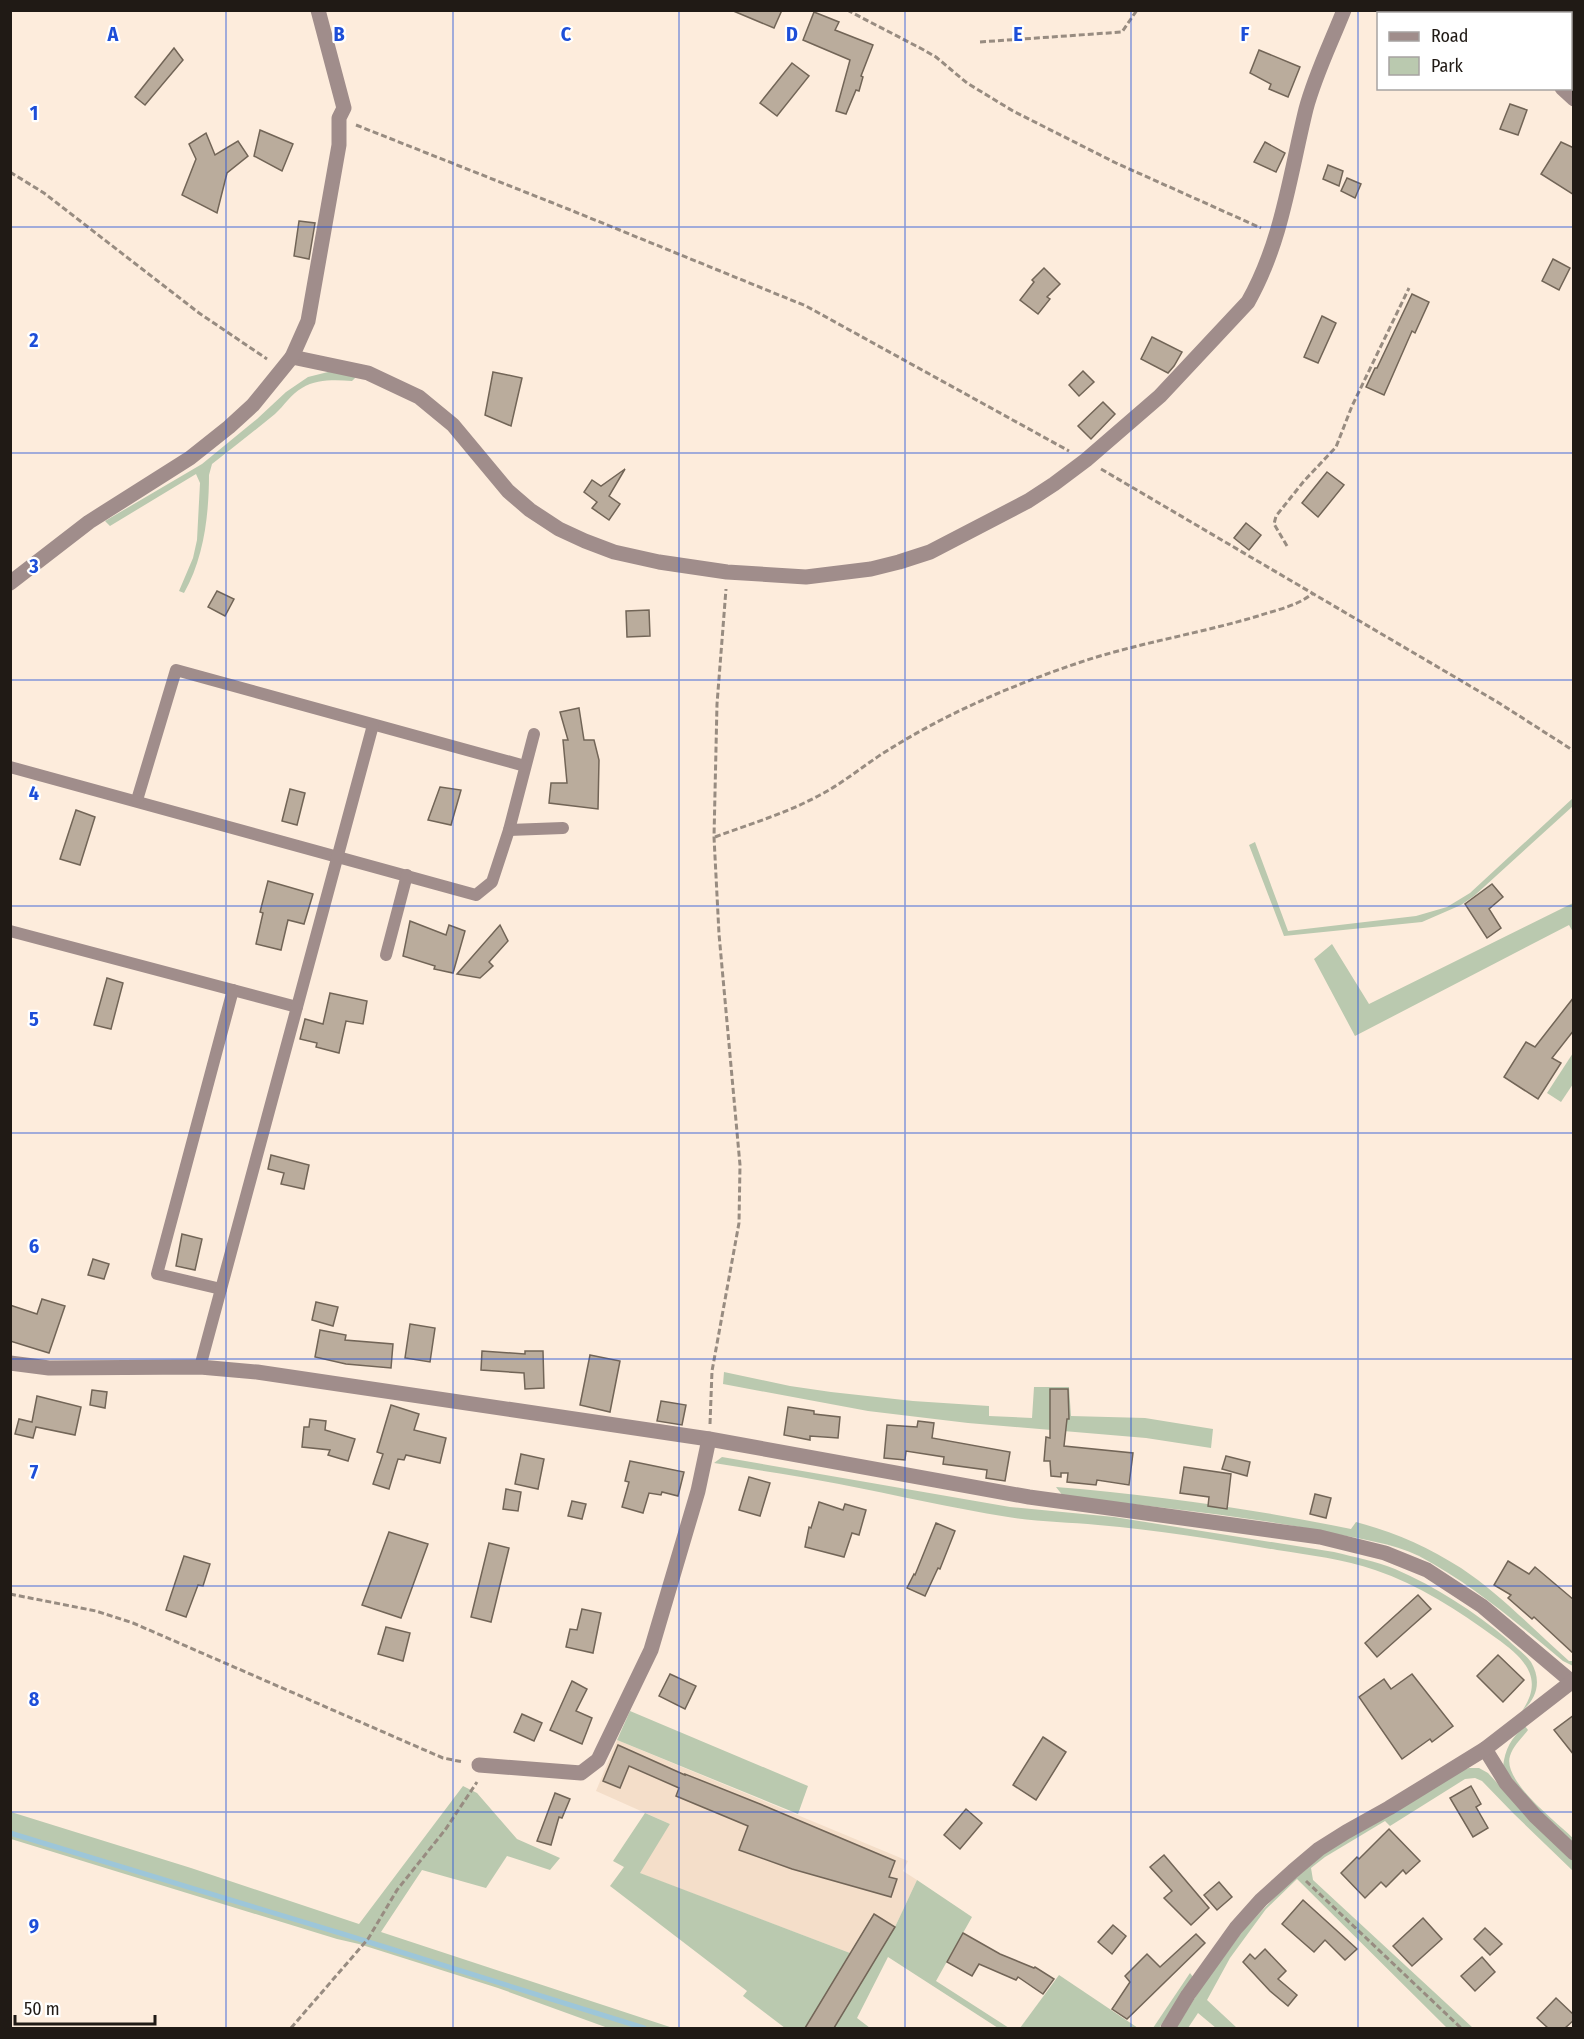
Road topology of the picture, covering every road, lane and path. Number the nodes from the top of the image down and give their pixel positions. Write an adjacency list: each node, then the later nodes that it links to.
1 (318, 10): 6 (street)
2 (847, 10): 8 (path)
3 (1137, 10): 5 (path)
4 (1344, 10): 8 (street)
5 (980, 42)
6 (339, 118): 10 (street); 12 (path)
7 (10, 172): 11 (path)
8 (1277, 232): 12 (street)
9 (1409, 288): 13 (path)
10 (292, 357): 14 (street); 15 (street)
11 (267, 359)
12 (1086, 460): 14 (street); 16 (path)
13 (1287, 546)
14 (727, 572): 25 (path)
15 (10, 582)
16 (1312, 594): 19 (path); 25 (path)
17 (373, 725): 20 (lane); 22 (lane); 26 (lane)
18 (534, 734): 20 (lane)
19 (1574, 751)
20 (525, 766): 24 (lane)
21 (10, 767): 22 (lane)
22 (137, 800): 26 (lane)
23 (563, 828): 24 (lane)
24 (509, 830): 27 (lane)
25 (714, 837): 35 (path)
26 (337, 857): 27 (lane); 31 (lane)
27 (407, 875): 29 (lane)
28 (10, 931): 30 (lane)
29 (386, 955)
30 (233, 990): 31 (lane); 32 (lane)
31 (297, 1007): 32 (lane)
32 (220, 1289): 34 (lane)
33 (10, 1363): 34 (street)
34 (200, 1367): 35 (street)
35 (709, 1439): 37 (street); 39 (street)
36 (10, 1594): 39 (path)
37 (1573, 1681): 38 (street)
38 (1485, 1749): 40 (street); 41 (street)
39 (484, 1765): 42 (path)
40 (1574, 1853)
41 (1300, 1865): 43 (street); 44 (path)
42 (291, 2028)
43 (1168, 2028)
44 (1461, 2028)

